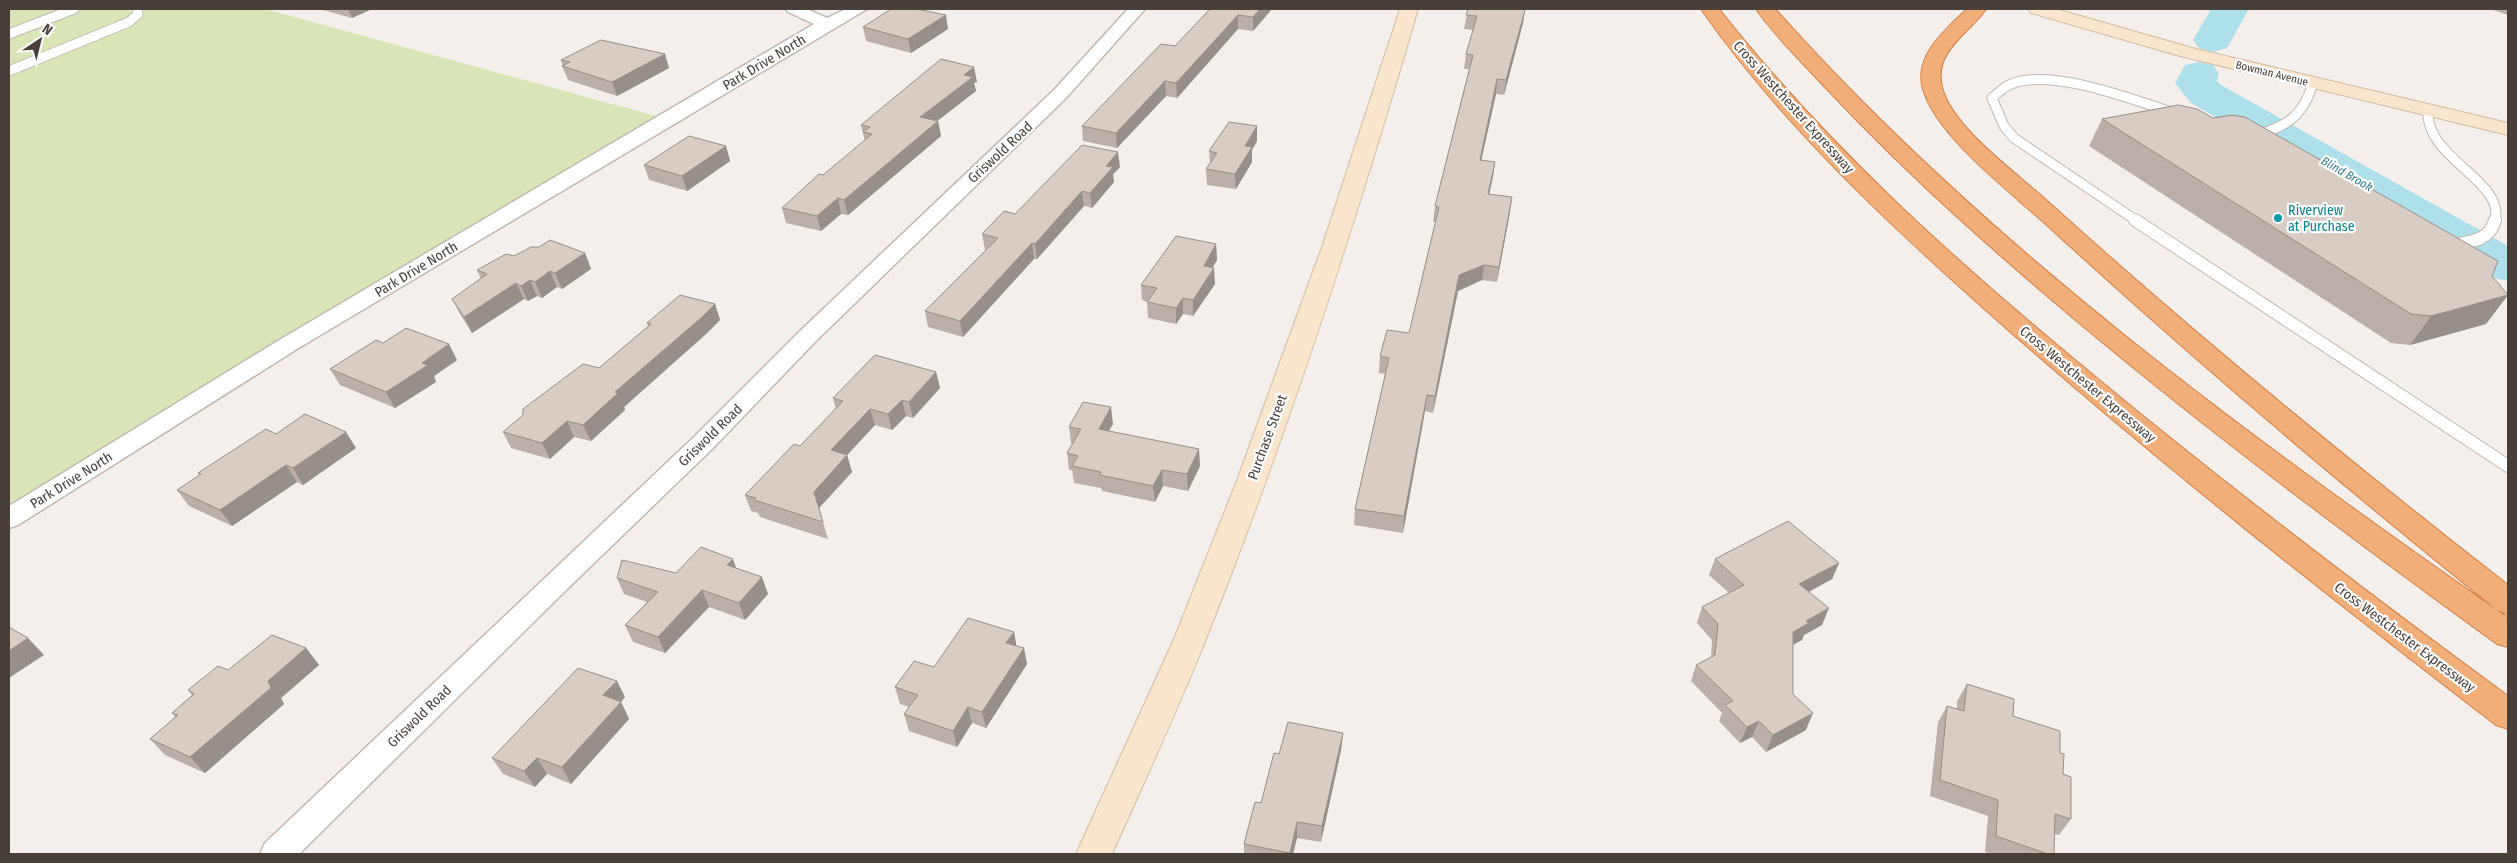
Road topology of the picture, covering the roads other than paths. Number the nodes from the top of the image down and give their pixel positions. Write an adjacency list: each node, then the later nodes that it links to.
1 (74, 9): 13 (lane)
2 (137, 9): 15 (lane)
3 (794, 9): 12 (street)
4 (859, 9): 12 (street, Park Drive North)
5 (1136, 9): 29 (street, Griswold Road)
6 (1409, 9): 30 (main road, Purchase Street)
7 (1710, 9): 28 (highway, Cross Westchester Expressway)
8 (1765, 9): 27 (highway)
9 (1977, 9): 26 (highway)
10 (2037, 9): 14 (main road, Bowman Avenue)
11 (2078, 9): 14 (main road)
12 (827, 24): 25 (street, Park Drive North)
13 (9, 34)
14 (2134, 37): 16 (main road, Bowman Avenue)
15 (9, 71)
16 (2313, 83): 17 (main road, Bowman Avenue); 22 (lane)
17 (2428, 110): 19 (main road, Bowman Avenue); 23 (lane)
18 (2181, 116): 24 (lane)
19 (2481, 122): 20 (main road); 21 (main road, Bowman Avenue)
20 (2508, 124)
21 (2508, 129)
22 (2251, 141)
23 (2435, 249)
24 (2508, 466)
25 (9, 518)
26 (2508, 602)
27 (2508, 635)
28 (2508, 714)
29 (277, 854)
30 (1094, 854)

